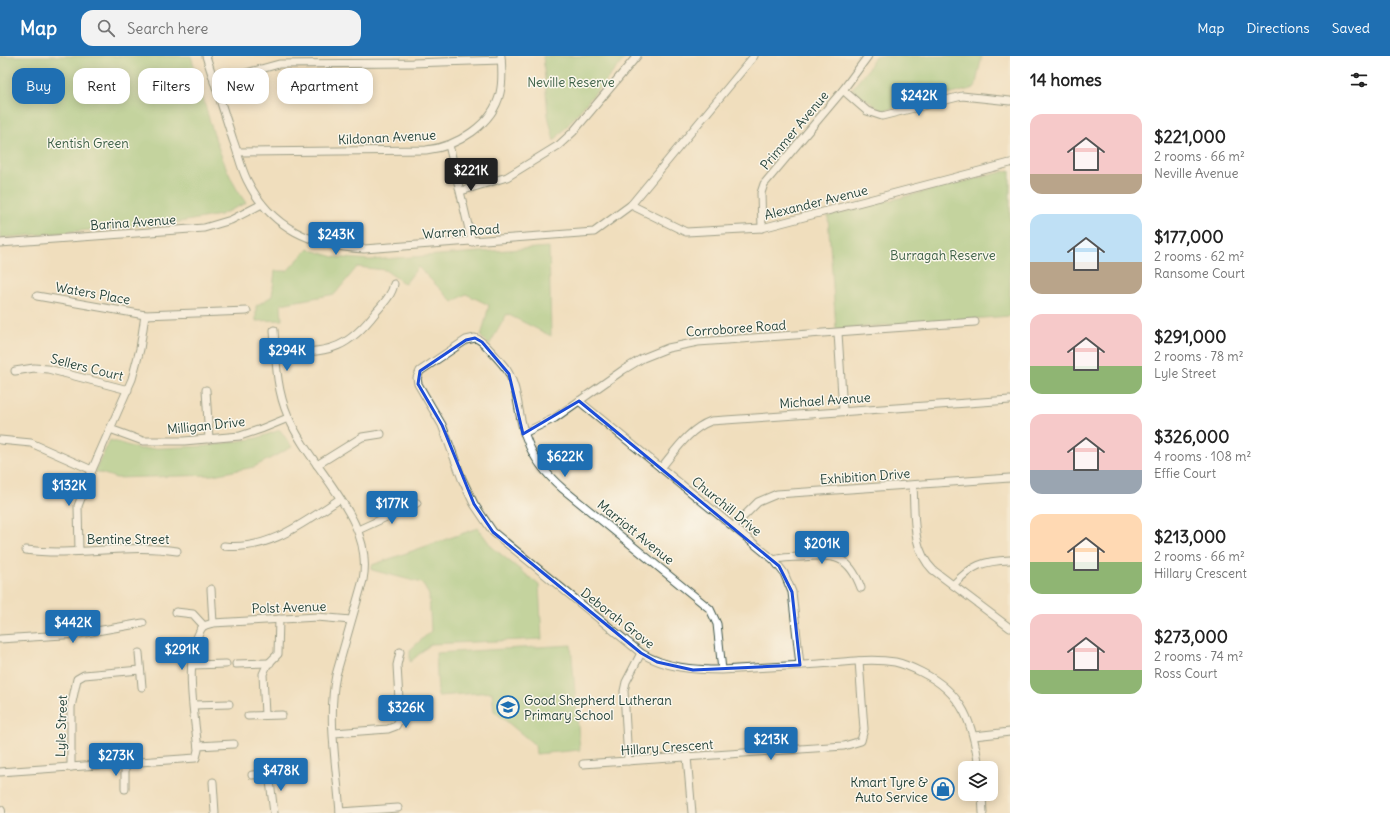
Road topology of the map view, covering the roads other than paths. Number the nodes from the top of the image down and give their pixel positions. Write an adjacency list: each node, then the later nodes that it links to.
1 (206, 56): 10 (street, Warren Road)
2 (318, 56): 8 (street)
3 (637, 56): 17 (street)
4 (754, 56): 19 (street, Warren Road)
5 (868, 56): 11 (street, Primmer Avenue)
6 (501, 58): 7 (street); 14 (street, Kildonan Avenue)
7 (412, 60): 8 (street)
8 (319, 64): 9 (street)
9 (263, 68)
10 (212, 76)
11 (843, 90): 12 (street); 20 (street, Primmer Avenue)
12 (1010, 101)
13 (222, 104): 15 (street, Warren Road)
14 (449, 145): 15 (street, Kildonan Avenue); 17 (street)
15 (238, 152): 18 (street, Warren Road)
16 (1010, 163): 20 (street, Alexander Avenue)
17 (461, 191): 21 (street)
18 (262, 204): 21 (street, Warren Road); 22 (street, Barina Avenue)
19 (631, 204): 20 (street, Alexander Avenue); 21 (street, Warren Road)
20 (762, 228)
21 (472, 242)
22 (0, 243)
23 (394, 284): 30 (street)
24 (37, 296): 26 (street, Waters Place)
25 (247, 311): 26 (street, Waters Place)
26 (145, 315): 33 (street, Waters Place)
27 (975, 322): 29 (street, Corroboree Road)
28 (274, 330): 30 (street)
29 (838, 333): 36 (street, Corroboree Road); 37 (street)
30 (276, 354): 38 (street)
31 (15, 371): 33 (street, Sellers Court)
32 (417, 378): 40 (street, Marriott Avenue); 72 (street, Deborah Grove)
33 (128, 390): 39 (street, Waters Place)
34 (206, 390): 42 (street)
35 (1010, 400): 37 (street, Michael Avenue)
36 (579, 401): 40 (street, Corroboree Road); 45 (street, Churchill Drive)
37 (843, 411): 45 (street, Michael Avenue)
38 (288, 418): 42 (street, Milligan Drive); 44 (street)
39 (110, 429): 42 (street, Milligan Drive); 46 (street)
40 (524, 433): 80 (street, Marriott Avenue)
41 (381, 434): 44 (street)
42 (209, 439)
43 (0, 440): 46 (street)
44 (317, 465): 49 (street)
45 (661, 468): 51 (street, Churchill Drive)
46 (92, 470): 55 (street, Bentine Street)
47 (1010, 478): 48 (street, Exhibition Drive)
48 (913, 485): 51 (street, Exhibition Drive); 59 (street)
49 (340, 499): 52 (street); 53 (street)
50 (417, 503): 52 (street)
51 (734, 526): 57 (street, Churchill Drive)
52 (358, 530): 64 (street)
53 (224, 546)
54 (26, 550): 55 (street, Bentine Street)
55 (79, 551): 56 (street, Bentine Street)
56 (177, 551)
57 (774, 560): 60 (street); 78 (street, Churchill Drive)
58 (1010, 560): 59 (street)
59 (953, 585): 68 (street)
60 (861, 588)
61 (211, 589): 65 (street)
62 (176, 612): 67 (street)
63 (279, 619): 64 (street, Polst Avenue); 65 (street, Polst Avenue); 74 (street)
64 (351, 620): 88 (street)
65 (213, 622): 67 (street)
66 (143, 623): 69 (street)
67 (204, 626): 77 (street)
68 (1010, 628)
69 (0, 639)
70 (400, 652): 88 (street)
71 (139, 653): 79 (street)
72 (641, 653): 80 (street, Deborah Grove); 94 (street)
73 (859, 661): 78 (street, Deborah Grove); 89 (street, Deborah Grove); 92 (street, Hillary Crescent)
74 (270, 663): 76 (street); 84 (street)
75 (226, 664): 77 (street)
76 (236, 664)
77 (192, 665): 83 (street)
78 (800, 665): 80 (street, Deborah Grove)
79 (140, 670): 81 (street); 97 (street, Lyle Street)
80 (722, 670)
81 (142, 687)
82 (229, 704): 83 (street)
83 (194, 705): 91 (street)
84 (265, 715): 85 (street); 86 (street)
85 (282, 715)
86 (248, 716)
87 (1010, 732): 89 (street)
88 (334, 733): 108 (street)
89 (974, 736): 93 (street, Deborah Grove)
90 (234, 744): 91 (street)
91 (198, 746): 95 (street)
92 (687, 757): 94 (street, Hillary Crescent); 109 (street)
93 (978, 761)
94 (628, 762): 96 (street, Hillary Crescent)
95 (125, 764): 97 (street); 103 (street)
96 (583, 764)
97 (71, 767): 98 (street)
98 (0, 772)
99 (285, 772): 100 (street)
100 (269, 773): 101 (street); 107 (street)
101 (252, 775)
102 (213, 782): 106 (street)
103 (126, 789)
104 (982, 801): 110 (street)
105 (398, 808): 108 (street)
106 (215, 813)
107 (274, 813)
108 (340, 813)
109 (692, 813)
110 (983, 813)

